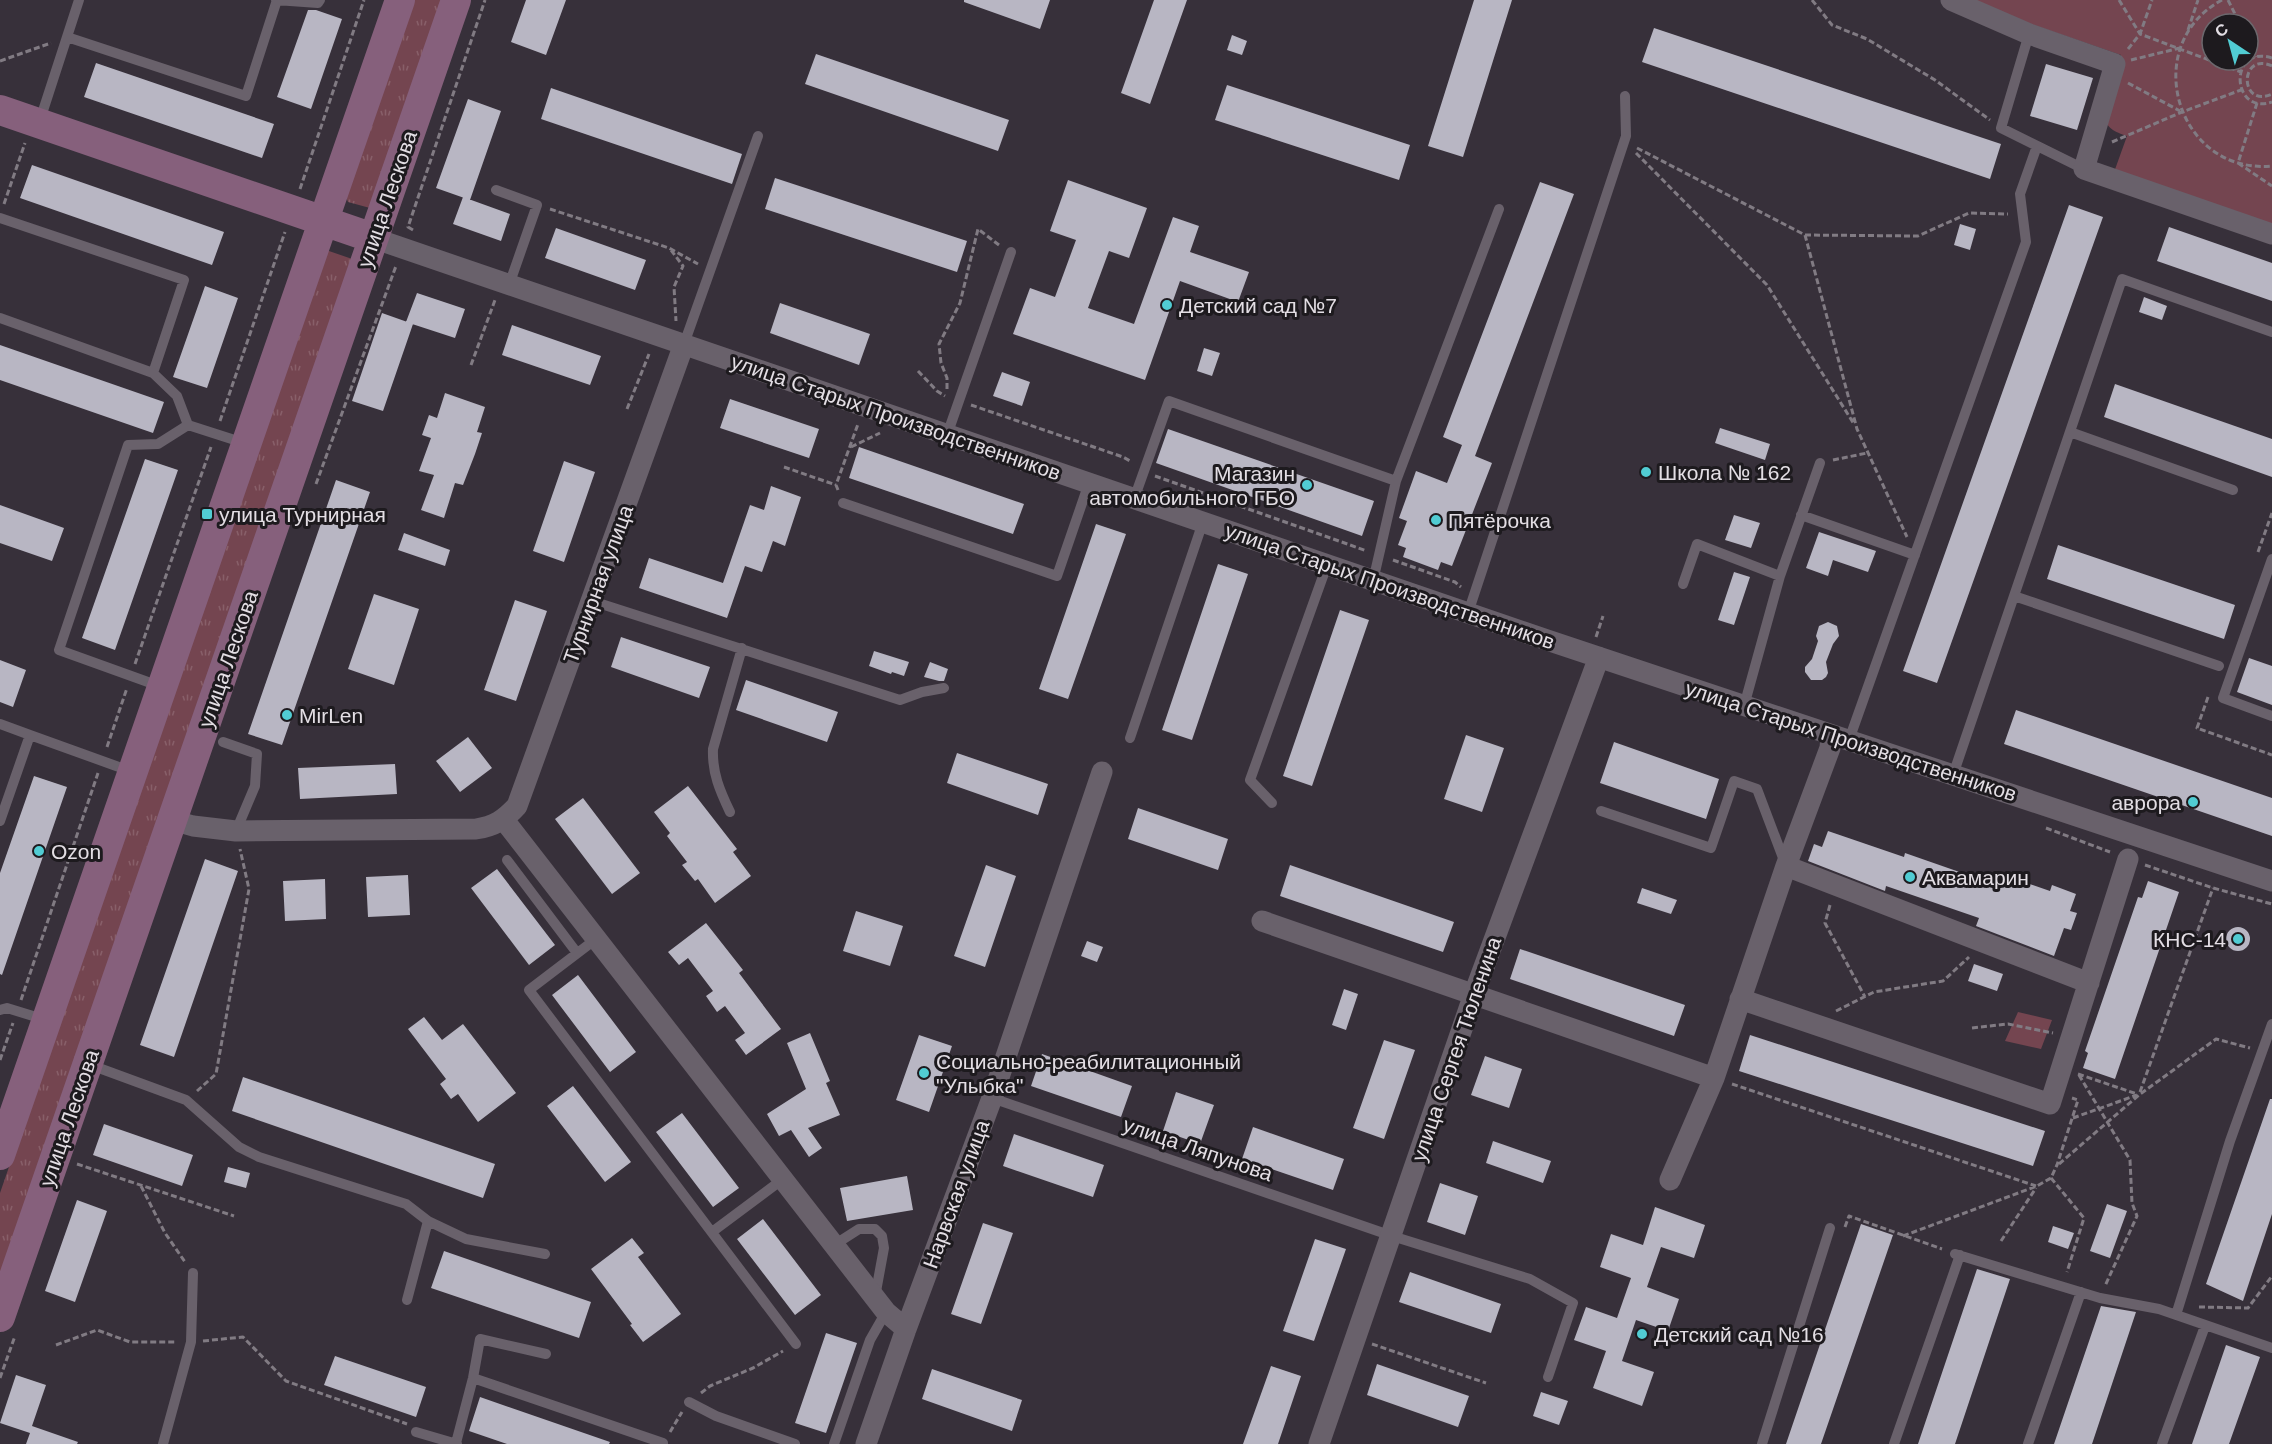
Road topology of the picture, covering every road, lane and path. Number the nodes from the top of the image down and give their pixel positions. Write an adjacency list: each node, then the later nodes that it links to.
1 (80, 0): 16 (lane)
2 (277, 0): 3 (lane); 16 (lane)
3 (320, 0)
4 (364, 0): 40 (path)
5 (400, 0): 47 (main road)
6 (456, 0): 52 (main road, улица Лескова)
7 (485, 0): 48 (path)
8 (1812, 0): 31 (path)
9 (1951, 0): 14 (street)
10 (2120, 0): 15 (path)
11 (2152, 0): 15 (path)
12 (2198, 0): 17 (path)
13 (2222, 0): 17 (path)
14 (2029, 34): 22 (street); 31 (lane)
15 (2140, 34): 18 (path); 22 (path)
16 (67, 37): 20 (path); 32 (lane)
17 (2185, 37): 18 (path)
18 (2180, 48): 19 (path); 22 (path); 30 (path)
19 (2200, 56)
20 (0, 62)
21 (2272, 66): 25 (path)
22 (2114, 69): 30 (path); 36 (street)
23 (2241, 72): 24 (path)
24 (2241, 90): 28 (path); 30 (path)
25 (2272, 94)
26 (1625, 96): 34 (lane)
27 (2272, 102): 28 (path)
28 (2257, 103): 37 (path)
29 (0, 110): 32 (main road, улица Старых Производственников)
30 (2182, 112): 36 (path); 37 (path)
31 (2001, 128): 35 (lane)
32 (33, 129): 42 (path); 47 (main road, улица Старых Производственников)
33 (758, 136): 55 (lane)
34 (1624, 141): 51 (path); 69 (path); 97 (lane)
35 (2037, 146): 36 (lane); 45 (lane)
36 (2086, 160): 50 (street)
37 (2238, 162): 38 (path); 39 (path)
38 (2272, 166)
39 (2272, 186)
40 (300, 189)
41 (496, 190): 43 (lane)
42 (3, 205)
43 (537, 205): 53 (path); 56 (lane)
44 (1499, 208): 80 (lane)
45 (2023, 214): 51 (path); 89 (lane)
46 (0, 218): 63 (lane)
47 (324, 221): 52 (main road, улица Старых Производственников); 74 (main road)
48 (408, 227)
49 (287, 228): 72 (path)
50 (2272, 234)
51 (1805, 235): 69 (path)
52 (373, 238): 56 (street, улица Старых Производственников); 119 (main road, улица Лескова)
53 (669, 248): 55 (path); 59 (path)
54 (1011, 252): 64 (path); 65 (lane)
55 (710, 271): 59 (lane)
56 (502, 292): 59 (street, улица Старых Производственников); 61 (path)
57 (0, 318): 63 (lane)
58 (2272, 332): 71 (lane)
59 (679, 343): 73 (street, улица Старых Производственников); 96 (street, Турнирная улица)
60 (650, 352): 66 (path)
61 (471, 365)
62 (918, 371): 64 (path)
63 (153, 373): 68 (lane)
64 (947, 397): 65 (path)
65 (959, 401): 73 (lane); 79 (path)
66 (627, 409)
67 (858, 424): 75 (path)
68 (188, 425): 72 (lane); 102 (lane)
69 (1857, 429): 76 (path)
70 (882, 432): 75 (path)
71 (2070, 432): 83 (lane); 95 (lane)
72 (216, 434): 74 (lane); 102 (path)
73 (947, 435): 81 (street, улица Старых Производственников)
74 (246, 444): 103 (main road)
75 (849, 448): 82 (path)
76 (1868, 453): 77 (path); 89 (path)
77 (1820, 463): 86 (lane)
78 (784, 467): 82 (path)
79 (1145, 470): 80 (lane); 84 (lane); 88 (path)
80 (1396, 481): 88 (lane)
81 (1089, 483): 84 (street, улица Старых Производственников); 85 (lane)
82 (836, 485): 85 (path)
83 (2233, 490)
84 (1134, 499): 87 (street, улица Старых Производственников)
85 (843, 503)
86 (1801, 515): 89 (lane); 92 (lane)
87 (1203, 522): 91 (street, улица Старых Производственников); 109 (lane)
88 (1379, 555): 93 (lane); 97 (path)
89 (1915, 555): 110 (lane)
90 (2272, 560): 106 (lane)
91 (1327, 565): 93 (street, улица Старых Производственников); 116 (lane)
92 (1779, 576): 94 (lane); 105 (lane)
93 (1373, 581): 97 (street, улица Старых Производственников)
94 (1683, 584)
95 (2014, 596): 101 (lane); 115 (lane)
96 (592, 601): 99 (lane); 120 (street, Турнирная улица)
97 (1470, 605): 100 (street, улица Старых Производственников)
98 (1585, 635): 100 (path)
99 (742, 648): 104 (lane); 118 (lane)
100 (1597, 648): 105 (street, улица Старых Производственников); 134 (street, улица Сергея Тюленина)
101 (2219, 666)
102 (131, 676): 103 (lane); 112 (path)
103 (162, 687): 113 (main road)
104 (944, 688)
105 (1744, 706): 110 (street, улица Старых Производственников)
106 (2272, 716)
107 (0, 724): 108 (lane)
108 (30, 735): 112 (lane); 121 (lane)
109 (1130, 738)
110 (1840, 738): 115 (street, улица Старых Производственников); 125 (street)
111 (223, 742): 122 (lane)
112 (102, 761): 113 (lane); 137 (path)
113 (133, 772): 138 (main road)
114 (1102, 772): 148 (street, Нарвская улица)
115 (1953, 775): 126 (street, улица Старых Производственников)
116 (1272, 803)
117 (1601, 811): 125 (lane)
118 (730, 812)
119 (172, 820): 122 (street); 145 (main road, улица Лескова)
120 (504, 820): 122 (street); 130 (street)
121 (0, 821)
122 (236, 831): 149 (path)
123 (2128, 859): 133 (street)
124 (507, 860): 132 (lane)
125 (1786, 866): 127 (street); 136 (street)
126 (2272, 881)
127 (1836, 885): 131 (street); 135 (path)
128 (2213, 888): 147 (path)
129 (1262, 921): 134 (street)
130 (596, 939): 132 (lane); 158 (street)
131 (1985, 943): 133 (street); 135 (path)
132 (577, 953): 166 (lane)
133 (2089, 983): 142 (street)
134 (1474, 994): 146 (street); 167 (street, улица Сергея Тюленина)
135 (1865, 997): 139 (path)
136 (1740, 999): 139 (street); 146 (street)
137 (6, 1007): 138 (lane); 144 (path)
138 (46, 1021): 154 (main road)
139 (1810, 1023): 142 (street)
140 (2272, 1024): 143 (lane)
141 (1972, 1028): 142 (path)
142 (2072, 1036)
143 (2263, 1051): 147 (path); 181 (lane)
144 (0, 1060)
145 (88, 1064): 149 (lane); 182 (main road, улица Лескова)
146 (1714, 1078): 159 (street); 161 (path)
147 (2139, 1095): 151 (path); 151 (path); 153 (path)
148 (992, 1098): 167 (lane, улица Ляпунова); 184 (street, Нарвская улица)
149 (186, 1100): 164 (lane)
150 (2078, 1100): 152 (path)
151 (2098, 1109): 152 (path); 153 (path)
152 (2072, 1118): 156 (path)
153 (2106, 1123): 156 (path); 177 (path)
154 (0, 1155)
155 (75, 1164): 160 (path)
156 (2057, 1165): 157 (path)
157 (2051, 1178): 161 (path); 175 (path)
158 (783, 1179): 166 (lane); 170 (street)
159 (1670, 1180)
160 (141, 1186): 162 (path); 173 (path)
161 (2037, 1186): 168 (path); 169 (path)
162 (234, 1216)
163 (1849, 1216): 168 (path)
164 (428, 1221): 171 (lane); 178 (lane)
165 (1830, 1228): 203 (lane)
166 (712, 1232): 187 (lane)
167 (1392, 1236): 185 (street, улица Сергея Тюленина); 191 (lane, улица Ляпунова)
168 (1903, 1236): 172 (path)
169 (2001, 1241)
170 (834, 1245): 179 (street); 179 (lane)
171 (545, 1254)
172 (1958, 1255): 175 (lane); 204 (lane)
173 (193, 1273): 186 (lane)
174 (2272, 1276): 180 (path)
175 (2063, 1286): 176 (lane)
176 (2081, 1292): 177 (lane); 205 (lane)
177 (2100, 1298): 181 (lane)
178 (406, 1300)
179 (881, 1305): 184 (street); 200 (lane)
180 (2210, 1314)
181 (2176, 1315): 183 (lane)
182 (0, 1317)
183 (2205, 1326): 189 (lane); 206 (lane)
184 (906, 1329): 201 (street, Нарвская улица)
185 (1356, 1339): 193 (path); 202 (street, улица Сергея Тюленина)
186 (191, 1342): 188 (path); 195 (path); 197 (lane)
187 (796, 1344): 194 (path)
188 (56, 1345)
189 (2272, 1348)
190 (546, 1354): 192 (lane)
191 (1548, 1377)
192 (473, 1378): 196 (lane); 198 (lane)
193 (1486, 1383)
194 (688, 1402): 196 (path); 199 (lane)
195 (416, 1432): 198 (lane)
196 (663, 1443)
197 (163, 1444)
198 (457, 1444)
199 (795, 1444)
200 (834, 1444)
201 (866, 1444)
202 (1319, 1444)
203 (1762, 1444)
204 (1894, 1444)
205 (2028, 1444)
206 (2162, 1444)

